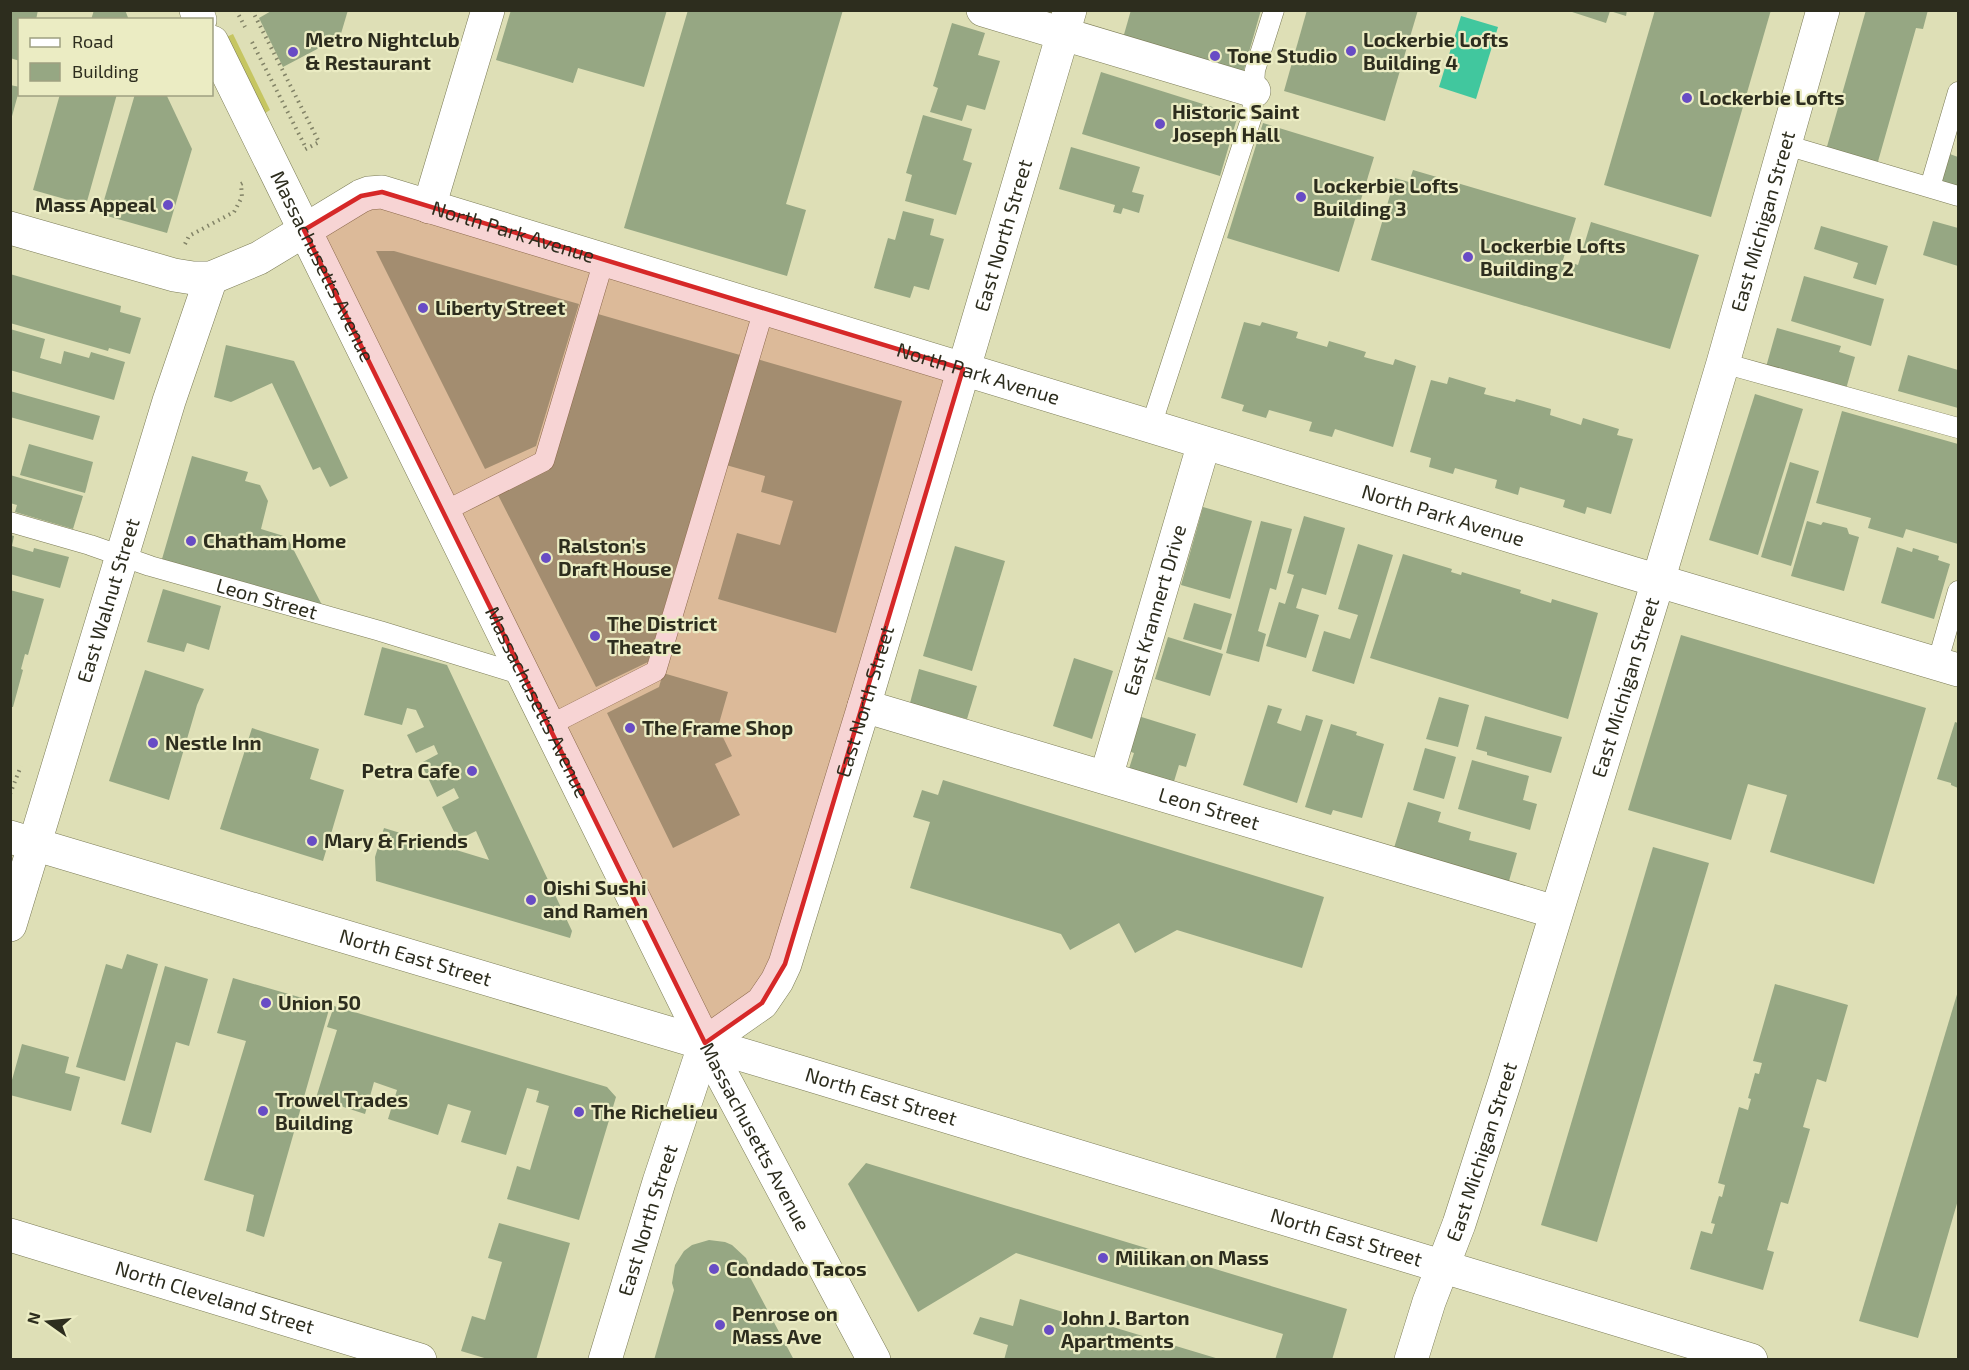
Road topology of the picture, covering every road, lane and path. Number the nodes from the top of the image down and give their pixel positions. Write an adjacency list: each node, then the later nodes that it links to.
1 (236, 10): 8 (path)
2 (252, 10): 9 (path)
3 (488, 10): 16 (main road)
4 (983, 10): 7 (main road)
5 (1274, 10): 11 (lane)
6 (1823, 10): 13 (main road, East Michigan Street)
7 (1066, 23): 11 (main road); 23 (main road, East North Street)
8 (247, 31)
9 (252, 41)
10 (213, 44): 18 (main road, Massachusetts Avenue)
11 (1254, 91): 24 (lane)
12 (1959, 92): 14 (lane)
13 (1786, 145): 14 (lane); 22 (main road, East Michigan Street)
14 (1930, 187): 15 (lane)
15 (1959, 196)
16 (429, 207): 18 (main road, North Park Avenue); 19 (main road, North Park Avenue)
17 (10, 228): 20 (main road, North Park Avenue)
18 (304, 230): 20 (main road, North Park Avenue); 27 (main road, Massachusetts Avenue)
19 (604, 260): 21 (main road, North Park Avenue); 27 (lane)
20 (211, 278): 29 (main road, East Walnut Street)
21 (764, 309): 23 (main road, North Park Avenue); 35 (lane)
22 (1723, 363): 25 (lane); 30 (main road, East Michigan Street)
23 (963, 369): 24 (main road, North Park Avenue); 34 (main road, East North Street)
24 (1151, 426): 26 (main road, North Park Avenue)
25 (1959, 428)
26 (1204, 443): 30 (main road, North Park Avenue); 36 (main road, East Krannert Drive)
27 (443, 512): 33 (main road, Massachusetts Avenue)
28 (10, 522): 29 (lane, Leon Street)
29 (121, 556): 33 (lane, Leon Street); 37 (main road, East Walnut Street)
30 (1658, 581): 32 (main road, North Park Avenue); 38 (main road, East Michigan Street)
31 (1959, 591): 32 (lane)
32 (1948, 667)
33 (523, 675): 35 (main road, Massachusetts Avenue)
34 (864, 706): 36 (main road, Leon Street); 40 (main road, East North Street)
35 (548, 726): 40 (main road, Massachusetts Avenue)
36 (1106, 777): 38 (main road, Leon Street)
37 (23, 841): 39 (main road, East Walnut Street); 40 (main road, North East Street)
38 (1555, 912): 42 (main road, East Michigan Street)
39 (10, 925)
40 (705, 1043): 42 (main road, North East Street); 44 (main road, East North Street); 45 (main road, Massachusetts Avenue)
41 (10, 1235): 43 (main road, North Cleveland Street)
42 (1442, 1266): 46 (main road, East Michigan Street); 47 (main road, North East Street)
43 (420, 1359)
44 (606, 1359)
45 (874, 1359)
46 (1411, 1359)
47 (1751, 1359)

